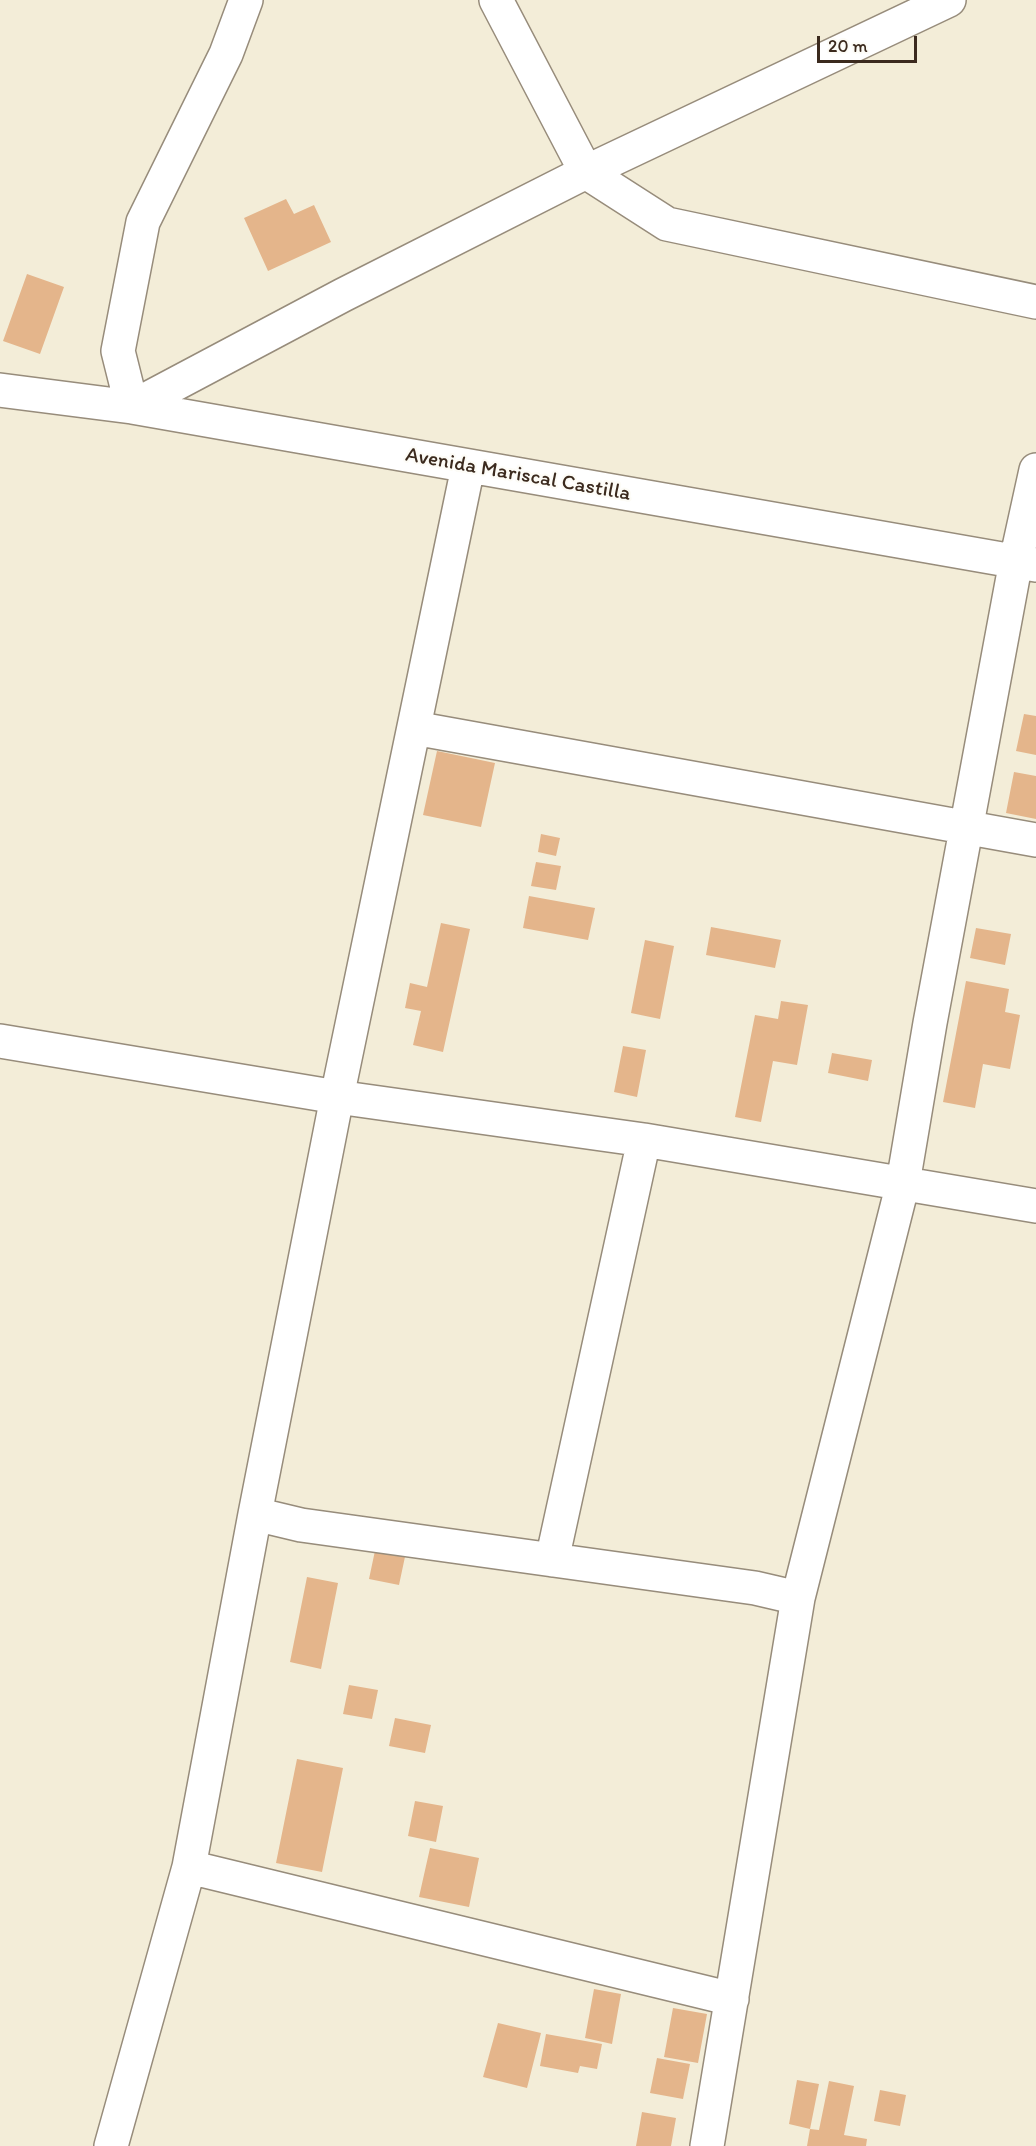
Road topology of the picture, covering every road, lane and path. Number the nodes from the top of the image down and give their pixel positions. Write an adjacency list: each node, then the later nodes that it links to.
1 (246, 0): 7 (street)
2 (496, 0): 4 (street)
3 (949, 0): 4 (street)
4 (586, 172): 5 (street); 7 (street)
5 (1036, 302)
6 (0, 390): 7 (street, Avenida Mariscal Castilla)
7 (132, 407): 8 (street, Avenida Mariscal Castilla)
8 (468, 467): 10 (street, Avenida Mariscal Castilla); 11 (street)
9 (1036, 470): 10 (street)
10 (1026, 563): 12 (street)
11 (414, 728): 12 (street); 15 (street)
12 (966, 828): 13 (street); 17 (street)
13 (1036, 840)
14 (0, 1041): 15 (street)
15 (337, 1097): 16 (street); 19 (street)
16 (644, 1140): 17 (street); 20 (street)
17 (903, 1183): 18 (street); 21 (street)
18 (1036, 1206)
19 (255, 1514): 20 (street); 22 (street)
20 (552, 1560): 21 (street)
21 (798, 1598): 23 (street)
22 (189, 1867): 23 (street); 24 (street)
23 (732, 1999): 25 (street)
24 (111, 2146)
25 (707, 2146)

